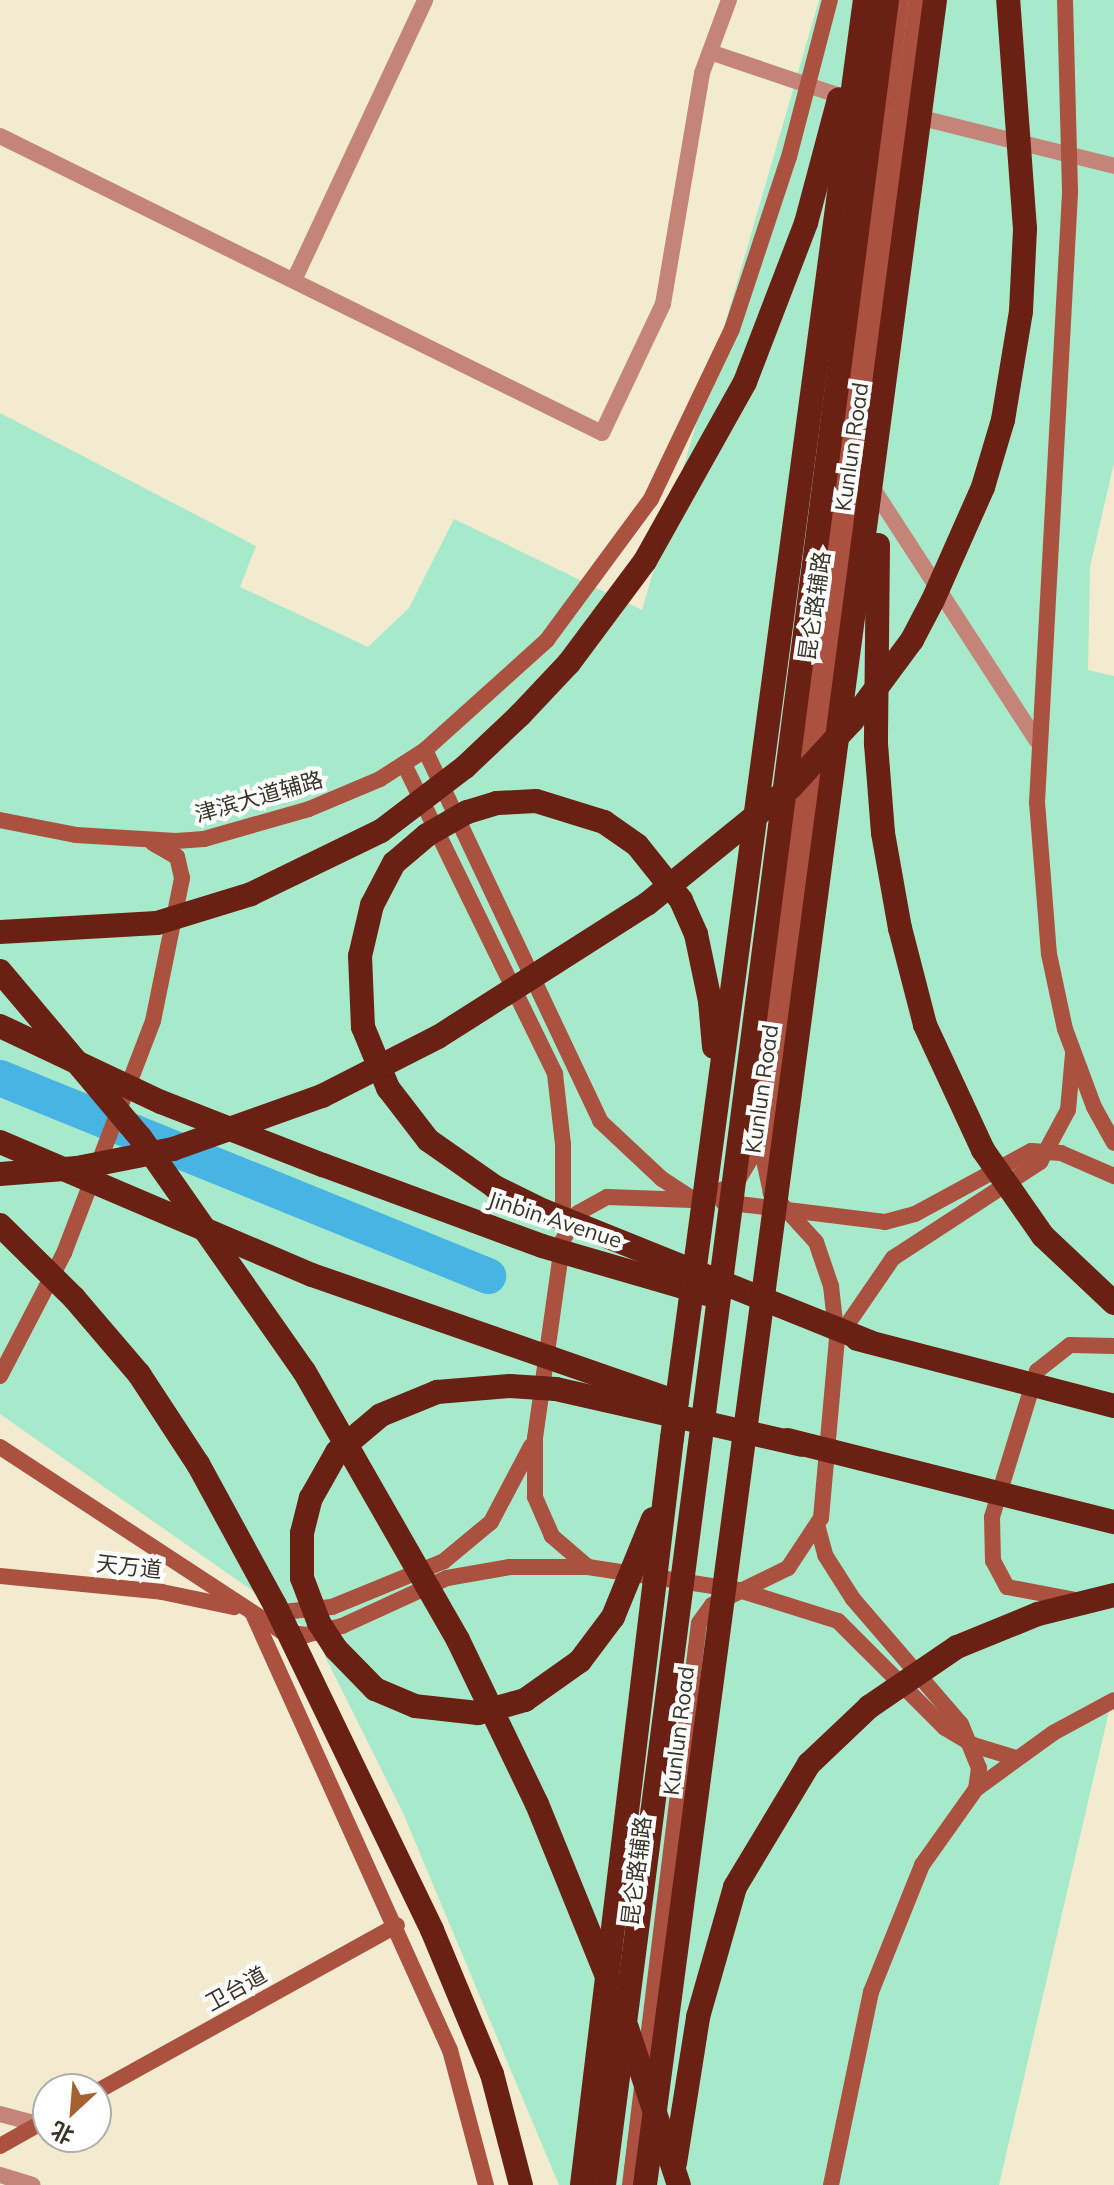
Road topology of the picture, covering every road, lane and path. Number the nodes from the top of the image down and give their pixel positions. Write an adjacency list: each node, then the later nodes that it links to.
1 (425, 0): 17 (street)
2 (729, 0): 11 (street)
3 (830, 0): 12 (main road)
4 (864, 0): 27 (highway); 31 (highway)
5 (887, 0): 77 (highway, Kunlun Road)
6 (901, 0): 13 (main road)
7 (917, 0): 13 (main road, 昆仑路辅路)
8 (935, 0): 18 (highway, Kunlun Road)
9 (1008, 0): 36 (highway)
10 (1065, 0): 15 (main road)
11 (710, 52): 12 (street); 17 (street)
12 (809, 88): 13 (street); 21 (main road)
13 (894, 110): 15 (street); 19 (main road, 昆仑路辅路); 38 (main road)
14 (0, 136): 17 (street)
15 (1068, 156): 16 (street); 20 (main road)
16 (1114, 166)
17 (295, 278)
18 (892, 352): 42 (highway); 80 (highway, Kunlun Road)
19 (856, 462): 20 (street); 39 (main road, 昆仑路辅路)
20 (1037, 741): 30 (main road)
21 (425, 750): 22 (main road, 津滨大道辅路); 38 (main road)
22 (404, 764): 24 (main road, 津滨大道辅路); 41 (main road)
23 (0, 820): 25 (main road, 津滨大道辅路)
24 (222, 835): 25 (main road, 津滨大道辅路); 26 (main road)
25 (144, 840): 26 (main road)
26 (181, 865): 35 (main road)
27 (0, 932)
28 (0, 971): 82 (highway)
29 (0, 1026): 44 (highway, Jinbin Avenue)
30 (1073, 1052): 33 (main road); 34 (main road)
31 (718, 1100): 44 (highway); 50 (highway)
32 (0, 1142): 51 (highway)
33 (1114, 1143)
34 (1047, 1151): 37 (main road); 39 (main road); 43 (main road)
35 (92, 1170): 46 (main road); 47 (main road)
36 (0, 1174)
37 (1114, 1176)
38 (694, 1200): 39 (main road); 41 (main road)
39 (785, 1212): 43 (main road, 昆仑路辅路)
40 (0, 1225): 75 (highway)
41 (563, 1240): 49 (main road)
42 (1114, 1303)
43 (837, 1340): 54 (main road)
44 (870, 1342): 48 (highway, Jinbin Avenue)
45 (1114, 1346): 60 (main road)
46 (0, 1361)
47 (0, 1376)
48 (1114, 1406)
49 (535, 1438): 55 (main road); 61 (main road)
50 (672, 1438): 51 (highway); 76 (highway)
51 (802, 1445): 53 (highway)
52 (0, 1447): 61 (main road)
53 (1114, 1522)
54 (818, 1528): 58 (main road, 昆仑路辅路); 63 (main road)
55 (588, 1567): 57 (main road); 61 (main road)
56 (0, 1576): 61 (main road, 天万道)
57 (652, 1578): 58 (main road); 78 (main road, 昆仑路辅路)
58 (739, 1590): 63 (main road); 79 (main road, 昆仑路辅路)
59 (1114, 1595): 81 (highway)
60 (1114, 1605)
61 (252, 1613): 66 (main road)
62 (1114, 1700): 64 (main road)
63 (973, 1745): 64 (main road); 65 (main road)
64 (1016, 1758): 65 (main road)
65 (976, 1789): 83 (main road)
66 (397, 1925): 67 (main road, 卫台道); 74 (main road)
67 (112, 2083)
68 (0, 2114): 69 (street)
69 (32, 2120)
70 (32, 2128): 71 (main road)
71 (0, 2146)
72 (0, 2175): 73 (street)
73 (32, 2185)
74 (486, 2185)
75 (521, 2185)
76 (582, 2185)
77 (604, 2185)
78 (620, 2185)
79 (630, 2185)
80 (645, 2185)
81 (672, 2185)
82 (679, 2185)
83 (831, 2185)

